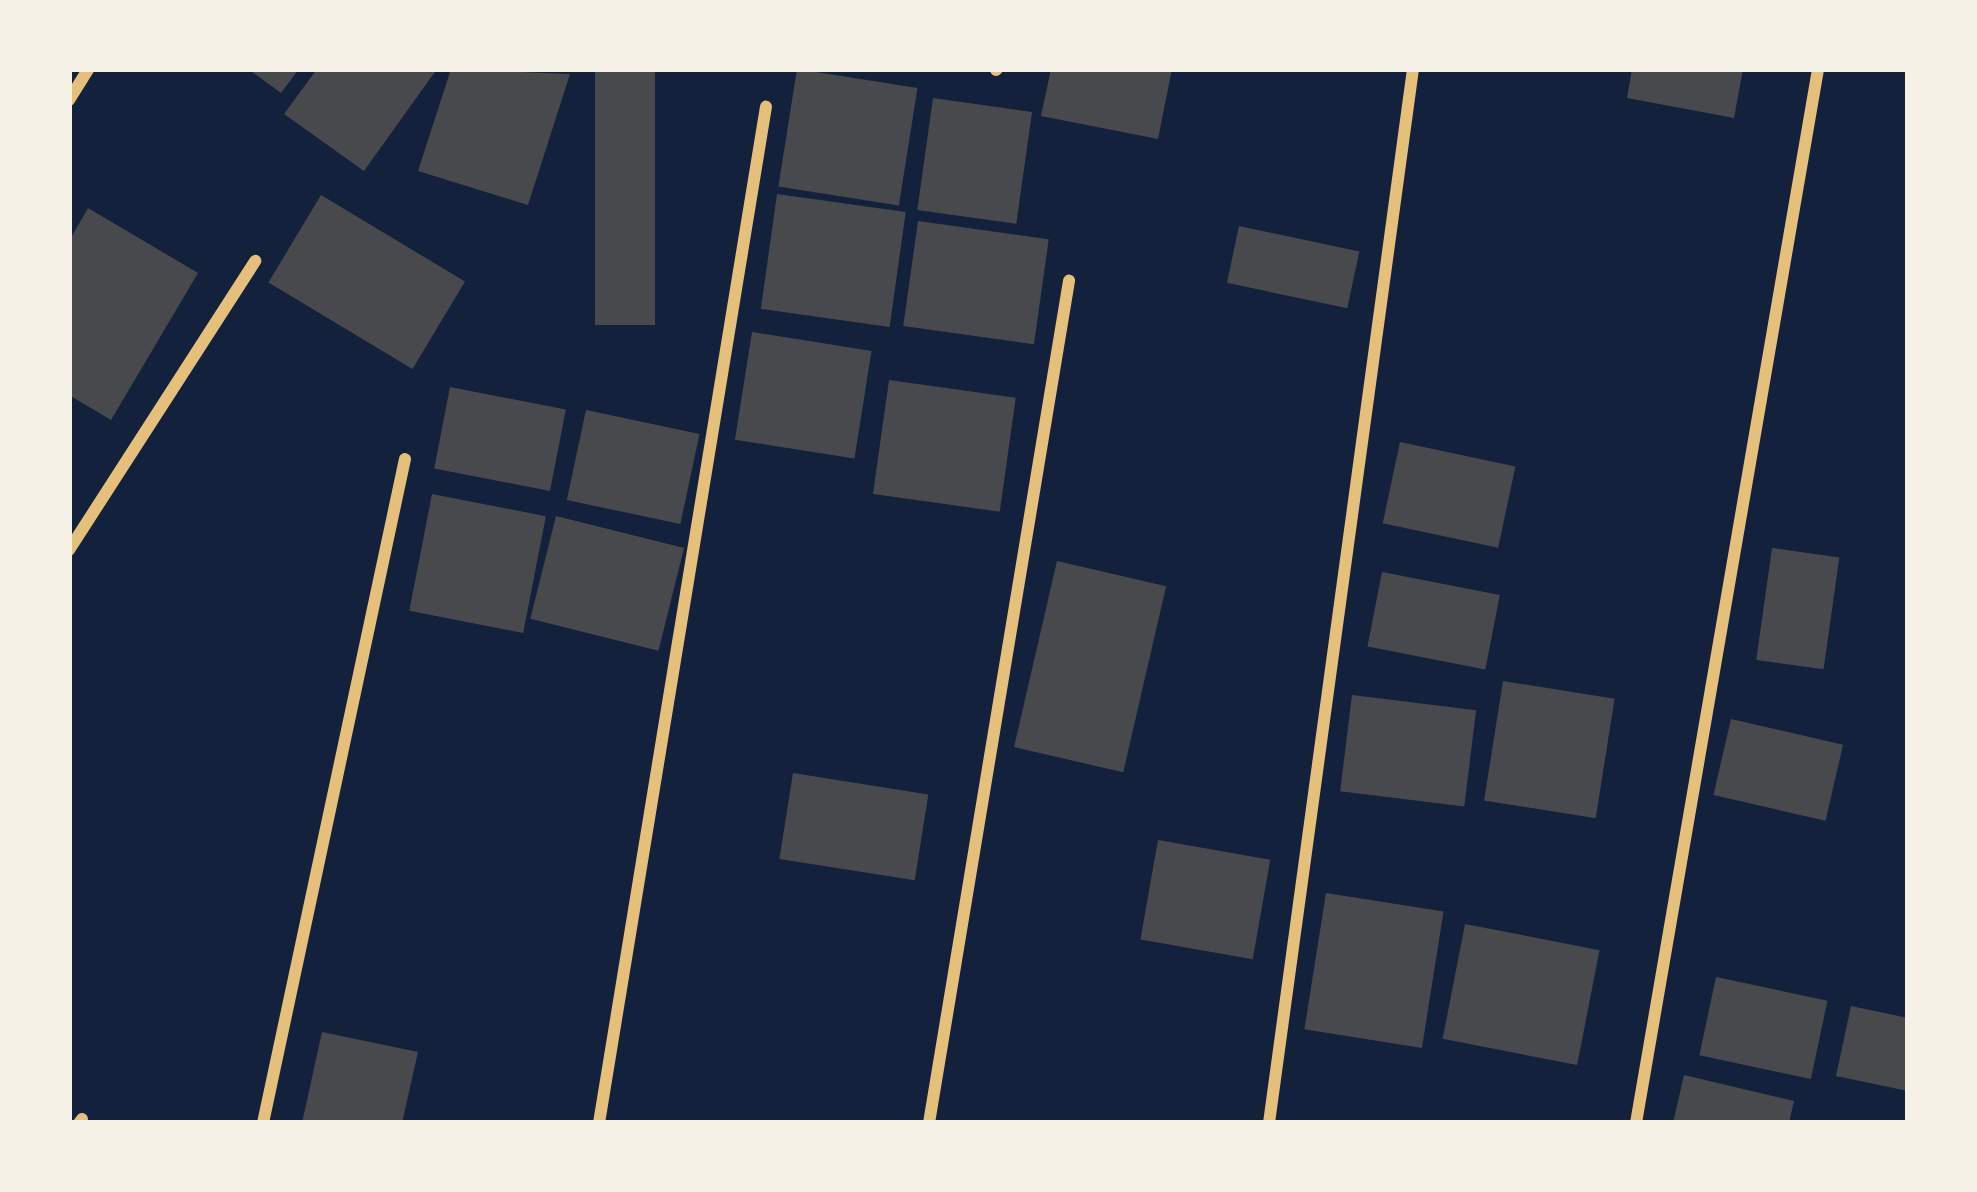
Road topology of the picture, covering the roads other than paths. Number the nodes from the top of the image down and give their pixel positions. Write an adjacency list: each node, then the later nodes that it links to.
1 (88, 69): 4 (street)
2 (1414, 69): 13 (street)
3 (1818, 69): 14 (street)
4 (69, 100)
5 (766, 107): 11 (street)
6 (255, 261): 9 (street)
7 (1069, 281): 12 (street)
8 (405, 459): 10 (street)
9 (69, 550)
10 (263, 1123)
11 (598, 1123)
12 (929, 1123)
13 (1269, 1123)
14 (1636, 1123)

